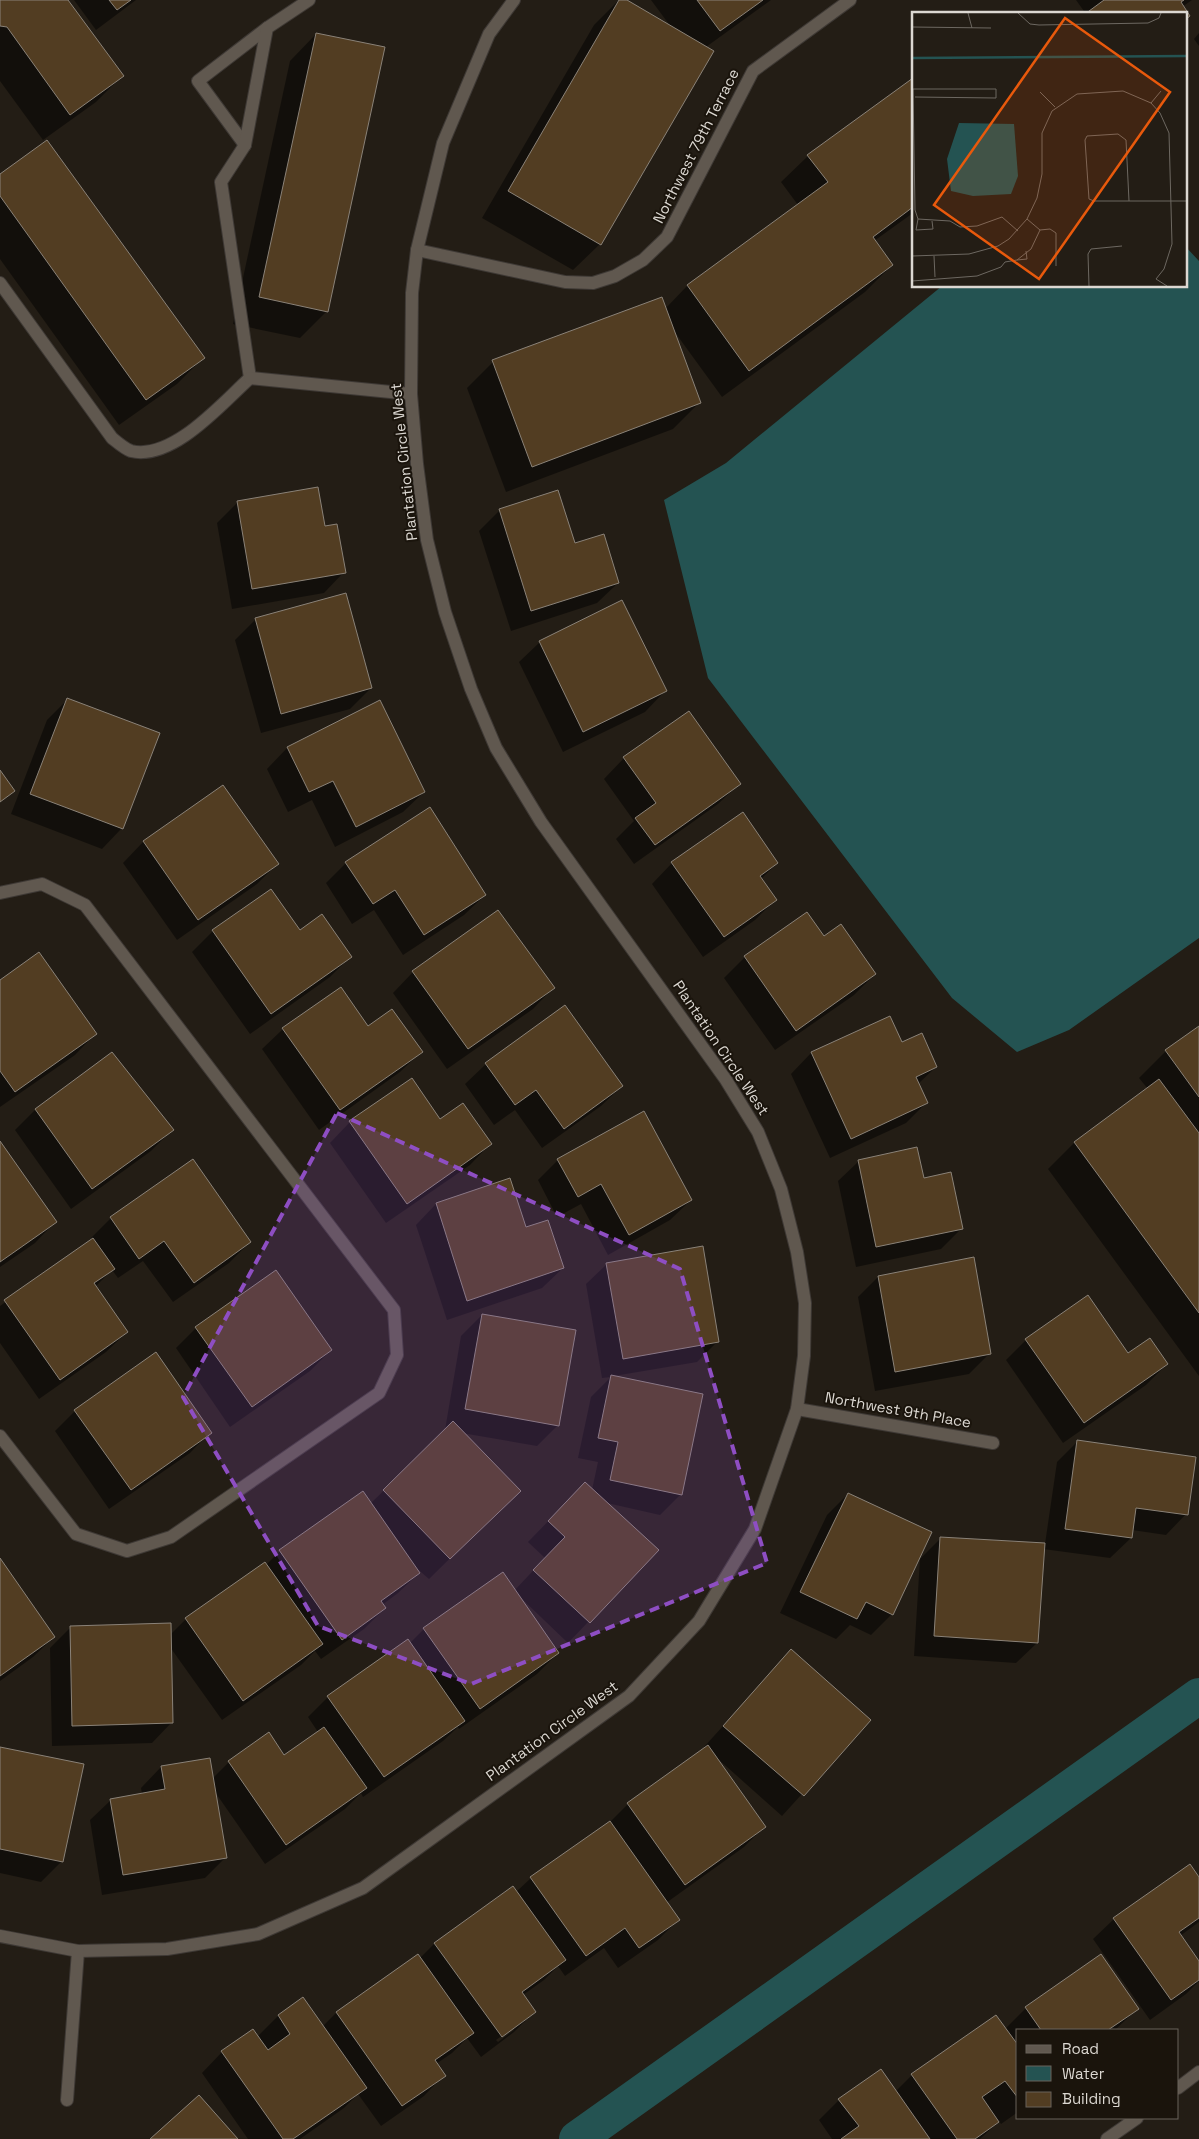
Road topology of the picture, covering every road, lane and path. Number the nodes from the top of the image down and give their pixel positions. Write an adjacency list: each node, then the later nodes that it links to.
1 (309, 0): 4 (street)
2 (514, 0): 6 (street, Plantation Circle West)
3 (850, 0): 6 (street, Northwest 79th Terrace)
4 (267, 28): 5 (street); 5 (street)
5 (245, 145): 8 (street)
6 (417, 250): 9 (street, Plantation Circle West)
7 (0, 283): 8 (street)
8 (250, 378): 9 (street)
9 (411, 394): 11 (street, Plantation Circle West)
10 (0, 893): 12 (street)
11 (797, 1408): 13 (street, Northwest 9th Place); 15 (street, Plantation Circle West)
12 (0, 1436)
13 (994, 1443)
14 (0, 1936): 15 (street, Plantation Circle West)
15 (78, 1951): 18 (street)
16 (1199, 2072): 17 (street)
17 (1179, 2087)
18 (67, 2100)
19 (1135, 2119): 20 (street)
20 (1107, 2139)

